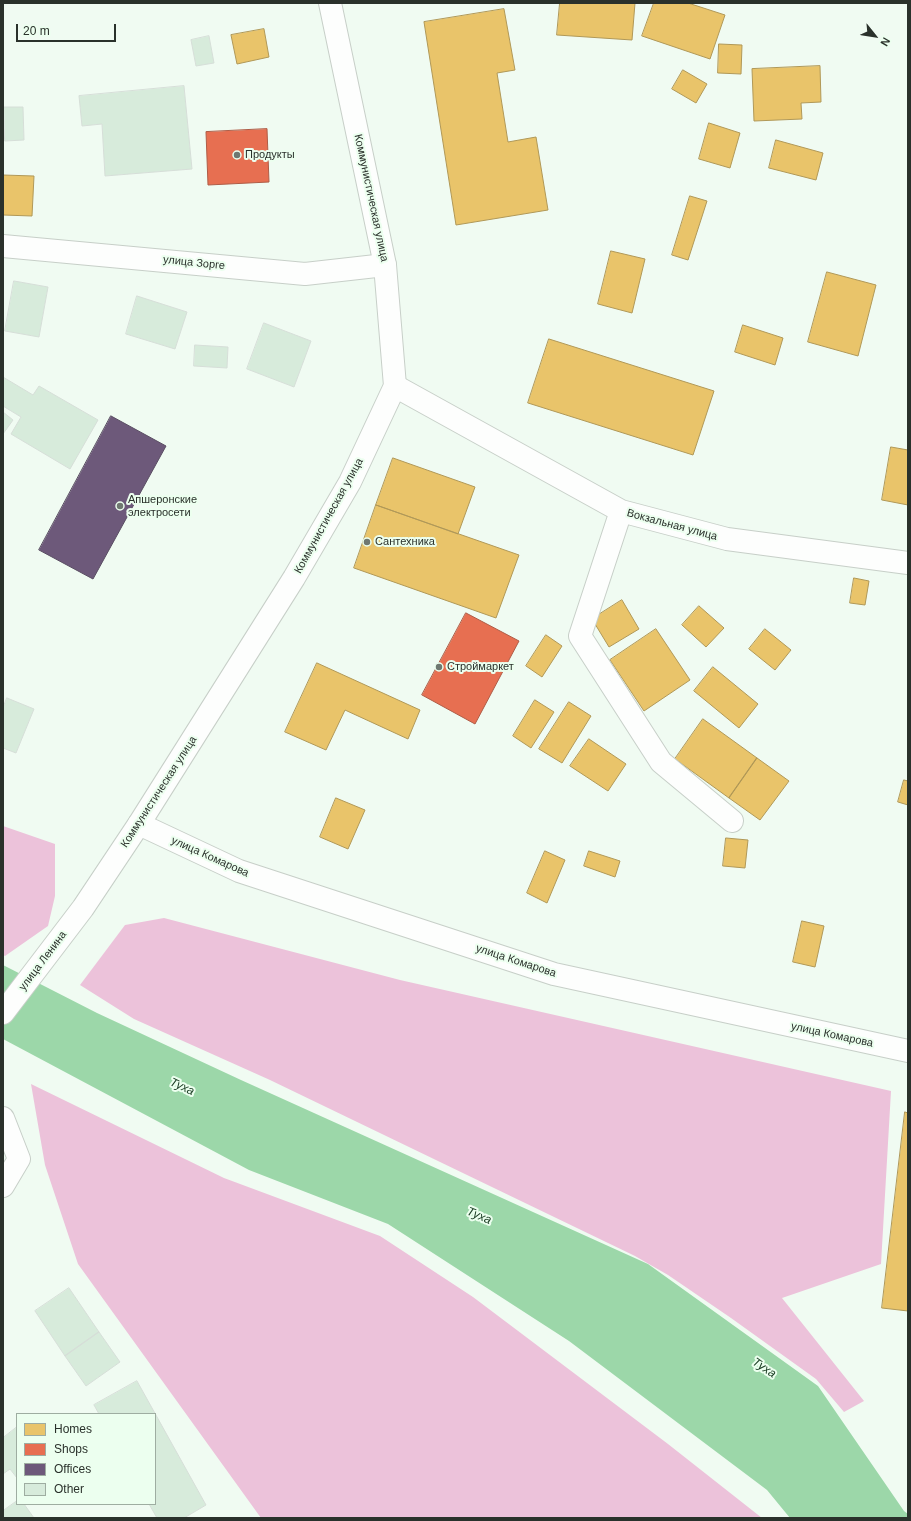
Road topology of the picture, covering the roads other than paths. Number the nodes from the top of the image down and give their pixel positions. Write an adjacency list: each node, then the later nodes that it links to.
1 (330, 3): 3 (street, Коммунистическая улица)
2 (3, 246): 3 (street, улица Зорге)
3 (385, 265): 4 (street, Коммунистическая улица)
4 (395, 386): 5 (street, Вокзальная улица); 8 (street, Коммунистическая улица)
5 (621, 511): 6 (street, Вокзальная улица); 7 (street)
6 (908, 562)
7 (732, 821)
8 (139, 824): 9 (street, Коммунистическая улица); 11 (street, улица Комарова)
9 (83, 908): 10 (street, улица Ленина)
10 (3, 1013)
11 (908, 1052)
12 (3, 1118): 13 (street)
13 (3, 1186)

